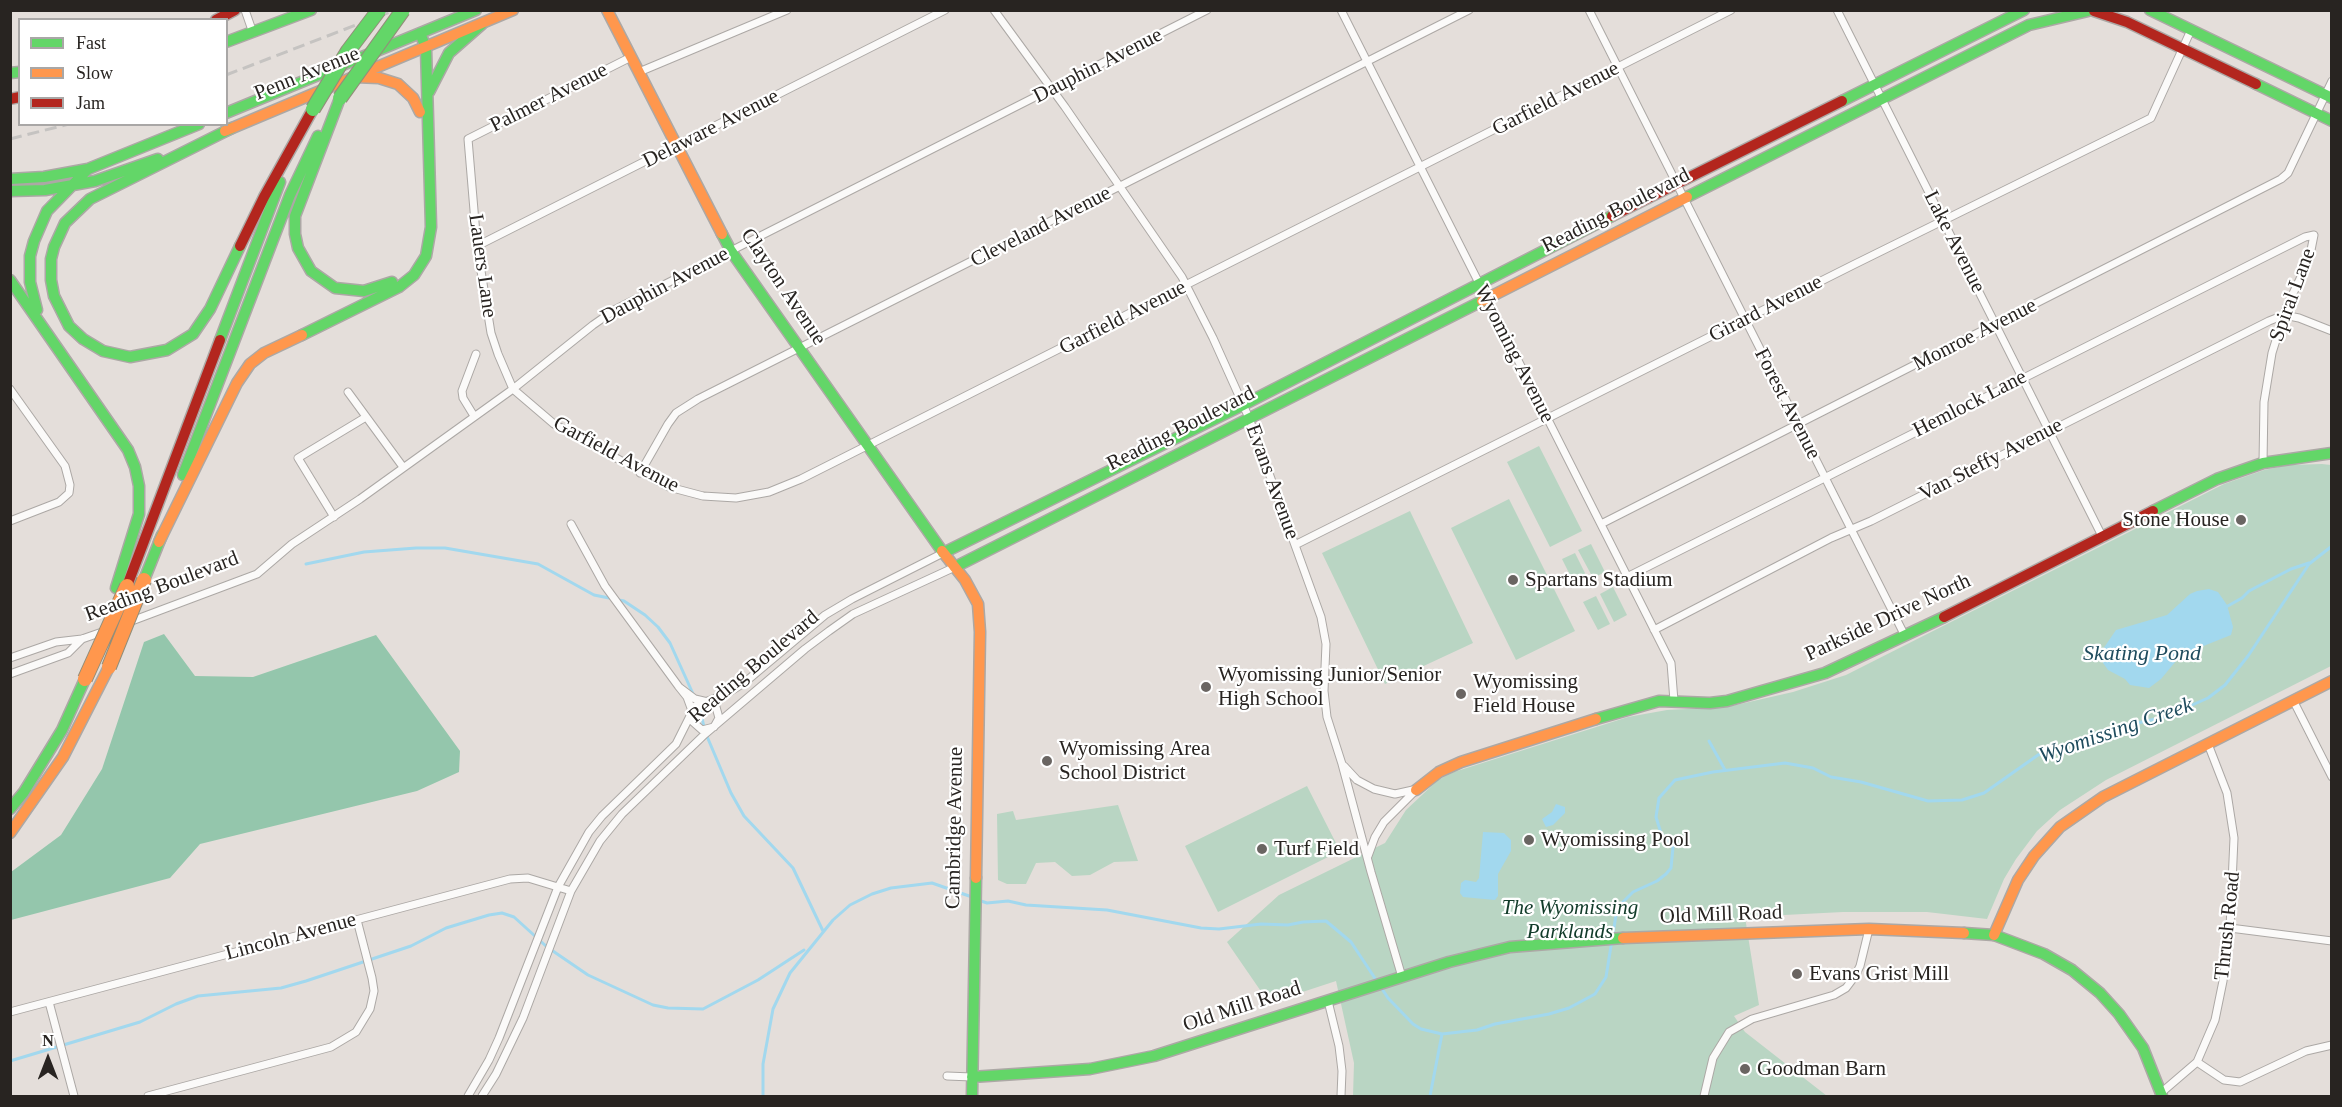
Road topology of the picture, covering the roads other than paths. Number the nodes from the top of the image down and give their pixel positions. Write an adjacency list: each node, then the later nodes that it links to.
1 (234, 10): 22 (main road)
2 (245, 10): 25 (street)
3 (311, 10): 25 (main road)
4 (379, 10): 42 (main road, bridge)
5 (403, 10): 40 (main road, bridge)
6 (476, 10): 26 (main road, Penn Avenue)
7 (513, 10): 23 (main road, Penn Avenue)
8 (607, 10): 30 (main road, Clayton Avenue)
9 (787, 10): 33 (street)
10 (945, 10): 50 (street, Delaware Avenue)
11 (994, 10): 37 (street, Evans Avenue)
12 (1207, 10): 37 (street, Dauphin Avenue)
13 (1341, 10): 31 (street, Wyoming Avenue)
14 (1469, 10): 31 (street, Cleveland Avenue)
15 (1588, 10): 32 (street, Forest Avenue)
16 (1731, 10): 32 (street, Garfield Avenue)
17 (1837, 10): 36 (street, Lake Avenue)
18 (2024, 10): 36 (main road, Reading Boulevard)
19 (2150, 10): 24 (main road)
20 (2087, 11): 21 (main road, Reading Boulevard); 41 (main road, Reading Boulevard)
21 (2096, 11): 28 (main road, Reading Boulevard)
22 (220, 18)
23 (482, 24): 29 (main road, Penn Avenue); 38 (main road)
24 (2191, 30): 28 (street, Girard Avenue); 39 (main road)
25 (254, 33): 27 (main road)
26 (420, 33): 29 (main road); 43 (main road, Penn Avenue)
27 (228, 41)
28 (2182, 49): 45 (main road, Reading Boulevard); 59 (street, Girard Avenue)
29 (422, 50): 34 (main road, Penn Avenue); 38 (main road); 44 (main road)
30 (631, 57): 33 (main road, Clayton Avenue); 49 (street, Palmer Avenue)
31 (1366, 62): 51 (street, Wyoming Avenue); 56 (street, Cleveland Avenue)
32 (1618, 68): 51 (street, Garfield Avenue); 54 (street, Forest Avenue)
33 (639, 72): 50 (main road, Clayton Avenue)
34 (355, 77): 44 (main road); 48 (main road, Penn Avenue)
35 (2331, 81): 39 (street, Monroe Avenue)
36 (1874, 85): 41 (street, Lake Avenue); 54 (main road, Reading Boulevard)
37 (1051, 89): 56 (street, Evans Avenue); 62 (street, Dauphin Avenue)
38 (427, 96): 97 (main road)
39 (2328, 96): 45 (street, Monroe Avenue)
40 (340, 98): 44 (main road); 97 (main road)
41 (1882, 100): 58 (main road, Reading Boulevard); 59 (street, Lake Avenue)
42 (313, 109): 48 (main road); 103 (main road)
43 (228, 112)
44 (420, 112)
45 (2317, 113): 46 (main road, Reading Boulevard); 69 (street, Monroe Avenue)
46 (2331, 122)
47 (194, 126): 52 (main road)
48 (232, 128): 55 (main road, Penn Avenue)
49 (468, 139): 61 (street, Lauers Lane)
50 (676, 147): 61 (street, Delaware Avenue); 62 (main road, Clayton Avenue)
51 (1420, 168): 64 (street, Wyoming Avenue); 65 (street, Garfield Avenue)
52 (88, 169): 53 (main road); 55 (main road)
53 (10, 179)
54 (1676, 183): 58 (street, Forest Avenue); 64 (main road, Reading Boulevard)
55 (71, 187): 57 (main road, Penn Avenue); 71 (main road)
56 (1120, 187): 65 (street, Evans Avenue); 72 (street, Cleveland Avenue)
57 (10, 192)
58 (1685, 200): 66 (main road, Reading Boulevard); 68 (street, Forest Avenue)
59 (1943, 220): 68 (street, Girard Avenue); 69 (street, Lake Avenue)
60 (2314, 235): 67 (street, Spiral Lane); 74 (street, Hemlock Lane)
61 (477, 246): 75 (street, Lauers Lane)
62 (731, 250): 72 (main road, Clayton Avenue); 75 (street, Dauphin Avenue)
63 (10, 280): 71 (main road)
64 (1479, 284): 66 (street, Wyoming Avenue); 78 (main road, Reading Boulevard)
65 (1186, 285): 78 (street, Evans Avenue); 85 (street, Garfield Avenue)
66 (1487, 299): 81 (main road, Reading Boulevard); 82 (street, Wyoming Avenue)
67 (2284, 315): 70 (street); 84 (street, Van Steffy Avenue); 87 (street, Spiral Lane)
68 (1745, 320): 82 (street, Girard Avenue); 83 (street, Forest Avenue)
69 (1996, 325): 74 (street, Lake Avenue); 83 (street, Monroe Avenue)
70 (2331, 331)
71 (52, 339): 103 (main road)
72 (798, 349): 85 (main road, Clayton Avenue); 89 (street, Cleveland Avenue)
73 (476, 354): 79 (street)
74 (2023, 378): 84 (street, Lake Avenue); 90 (street, Hemlock Lane)
75 (513, 389): 79 (street, Dauphin Avenue); 89 (street, Garfield Avenue)
76 (11, 391): 92 (street)
77 (348, 392): 80 (street)
78 (1243, 405): 81 (street, Evans Avenue); 100 (main road, Reading Boulevard)
79 (474, 416): 88 (street, Dauphin Avenue)
80 (366, 417): 88 (street); 91 (street)
81 (1249, 418): 98 (street, Evans Avenue); 101 (main road, Reading Boulevard)
82 (1547, 419): 94 (street, Wyoming Avenue); 98 (street, Girard Avenue)
83 (1798, 424): 90 (street, Forest Avenue); 94 (street, Monroe Avenue)
84 (2049, 431): 95 (street, Van Steffy Avenue); 96 (street, Lake Avenue)
85 (867, 447): 89 (street, Garfield Avenue); 100 (main road, Clayton Avenue)
86 (2331, 453): 87 (main road, Parkside Drive North)
87 (2263, 463): 96 (main road, Parkside Drive North)
88 (403, 467): 91 (street, Dauphin Avenue)
89 (640, 473)
90 (1824, 477): 95 (street, Forest Avenue); 102 (street, Hemlock Lane)
91 (333, 517): 99 (street, Dauphin Avenue)
92 (10, 521)
93 (571, 524): 110 (street)
94 (1601, 525): 102 (street, Wyoming Avenue)
95 (1851, 530): 104 (street, Van Steffy Avenue); 105 (street, Forest Avenue)
96 (2103, 538): 105 (main road, Parkside Drive North)
97 (159, 542): 121 (main road, bridge)
98 (1295, 545): 117 (street, Evans Avenue)
99 (285, 550): 106 (street, Reading Boulevard)
100 (943, 553): 101 (main road, Clayton Avenue); 113 (street, Reading Boulevard)
101 (955, 567): 115 (street, Reading Boulevard); 137 (main road, Cambridge Avenue)
102 (1627, 577): 104 (street, Wyoming Avenue)
103 (121, 587): 120 (main road, bridge)
104 (1654, 630): 112 (street, Wyoming Avenue)
105 (1905, 636): 112 (main road, Parkside Drive North)
106 (82, 639): 107 (street, Reading Boulevard); 108 (street, Reading Boulevard)
107 (10, 658)
108 (10, 674)
109 (2331, 681): 111 (main road)
110 (679, 687): 113 (street); 114 (street)
111 (2293, 700): 116 (main road); 118 (street)
112 (1674, 701): 119 (main road, Parkside Drive North)
113 (704, 702): 114 (street, Reading Boulevard); 115 (street)
114 (691, 713): 115 (street); 123 (street, Reading Boulevard)
115 (714, 727): 124 (street, Reading Boulevard)
116 (2208, 744): 126 (street, Thrush Road); 128 (main road)
117 (1342, 764): 119 (street); 122 (street, Evans Avenue)
118 (2331, 777)
119 (1416, 790): 122 (street, Parkside Drive North)
120 (10, 809)
121 (10, 833)
122 (1368, 859): 130 (street, Evans Avenue)
123 (558, 887): 124 (street, Lincoln Avenue); 125 (street, Lincoln Avenue); 141 (street, Reading Boulevard)
124 (571, 891): 142 (street, Reading Boulevard)
125 (357, 920): 132 (street, Lincoln Avenue); 140 (street)
126 (2230, 928): 129 (street); 135 (street, Thrush Road)
127 (1869, 929): 128 (main road, Old Mill Road); 130 (main road, Old Mill Road); 145 (street)
128 (1994, 935): 138 (main road, Old Mill Road)
129 (2331, 941)
130 (1402, 977): 131 (main road, Old Mill Road)
131 (1328, 1001): 137 (main road, Old Mill Road); 144 (street)
132 (49, 1002): 133 (street, Lincoln Avenue); 139 (street)
133 (10, 1012)
134 (2331, 1045): 135 (street)
135 (2197, 1062): 138 (street, Thrush Road)
136 (947, 1076): 137 (street)
137 (972, 1077): 143 (main road, Cambridge Avenue)
138 (2162, 1094)
139 (74, 1096)
140 (148, 1096)
141 (468, 1096)
142 (482, 1096)
143 (972, 1096)
144 (1341, 1096)
145 (1704, 1096)

